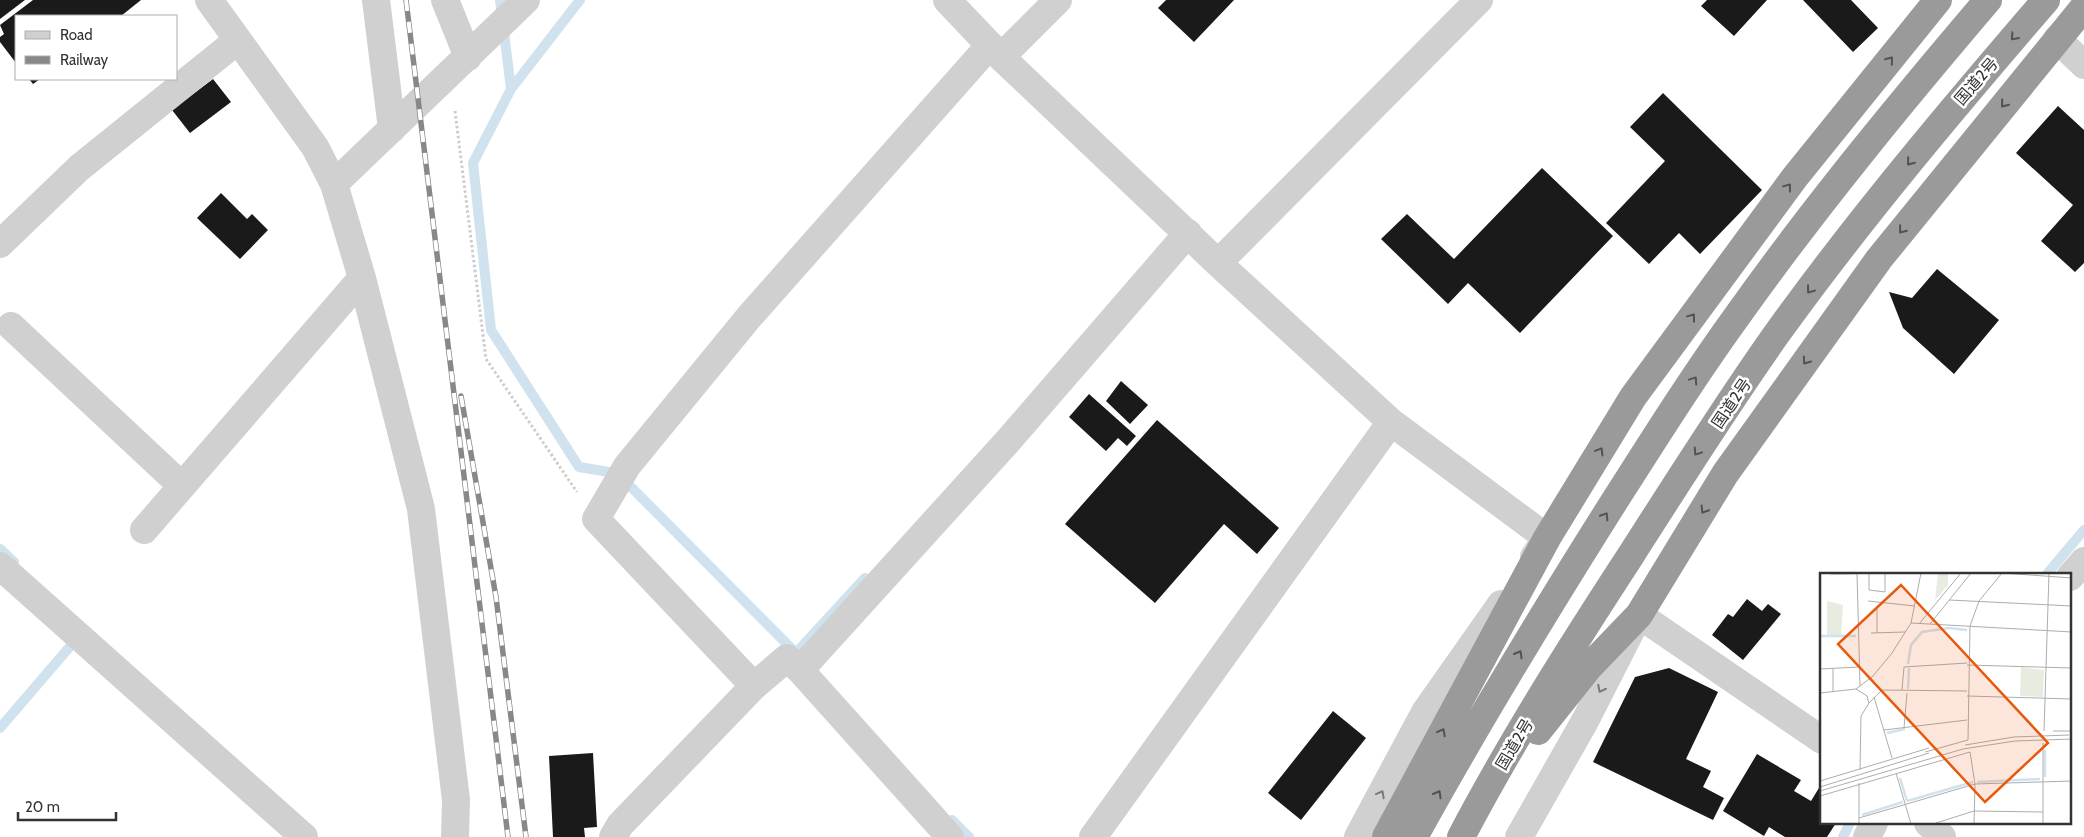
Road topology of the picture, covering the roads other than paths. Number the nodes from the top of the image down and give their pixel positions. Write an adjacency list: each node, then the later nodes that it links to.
1 (209, 0): 13 (street)
2 (376, 0): 17 (street)
3 (445, 0): 16 (street)
4 (947, 0): 14 (street)
5 (1058, 0): 14 (street)
6 (1479, 0): 21 (street)
7 (1938, 0): 27 (highway, one-way to 7)
8 (1988, 0): 45 (highway, one-way to 8)
9 (2046, 0): 35 (highway, 国道2号, one-way to 35)
10 (520, 6): 16 (street)
11 (2084, 7): 12 (highway)
12 (2057, 39): 15 (street); 31 (highway, one-way to 31)
13 (238, 40): 18 (street); 20 (street)
14 (995, 51): 19 (street); 33 (street)
15 (2084, 64)
16 (459, 65): 17 (street)
17 (392, 129): 18 (street)
18 (334, 184): 22 (street)
19 (1188, 233): 21 (street); 32 (street)
20 (0, 244)
21 (1218, 263): 24 (street)
22 (362, 278): 25 (street); 39 (street)
23 (11, 326): 25 (street)
24 (1391, 422): 27 (street); 42 (street)
25 (182, 486): 26 (street)
26 (144, 530)
27 (1547, 538): 43 (street, one-way to 27); 44 (highway, one-way to 27)
28 (2084, 561): 30 (street)
29 (0, 566): 38 (street)
30 (2072, 575)
31 (1639, 614): 34 (street); 35 (highway); 47 (street, one-way to 47)
32 (805, 664): 33 (street); 41 (street)
33 (754, 686): 40 (street)
34 (1820, 739)
35 (1478, 806): 46 (highway, 国道2号)
36 (1874, 824): 48 (street)
37 (1929, 824): 49 (street)
38 (304, 837)
39 (455, 837)
40 (613, 837)
41 (950, 837)
42 (1093, 837)
43 (1358, 837)
44 (1386, 837)
45 (1414, 837)
46 (1461, 837)
47 (1519, 837)
48 (1868, 837)
49 (1942, 837)

